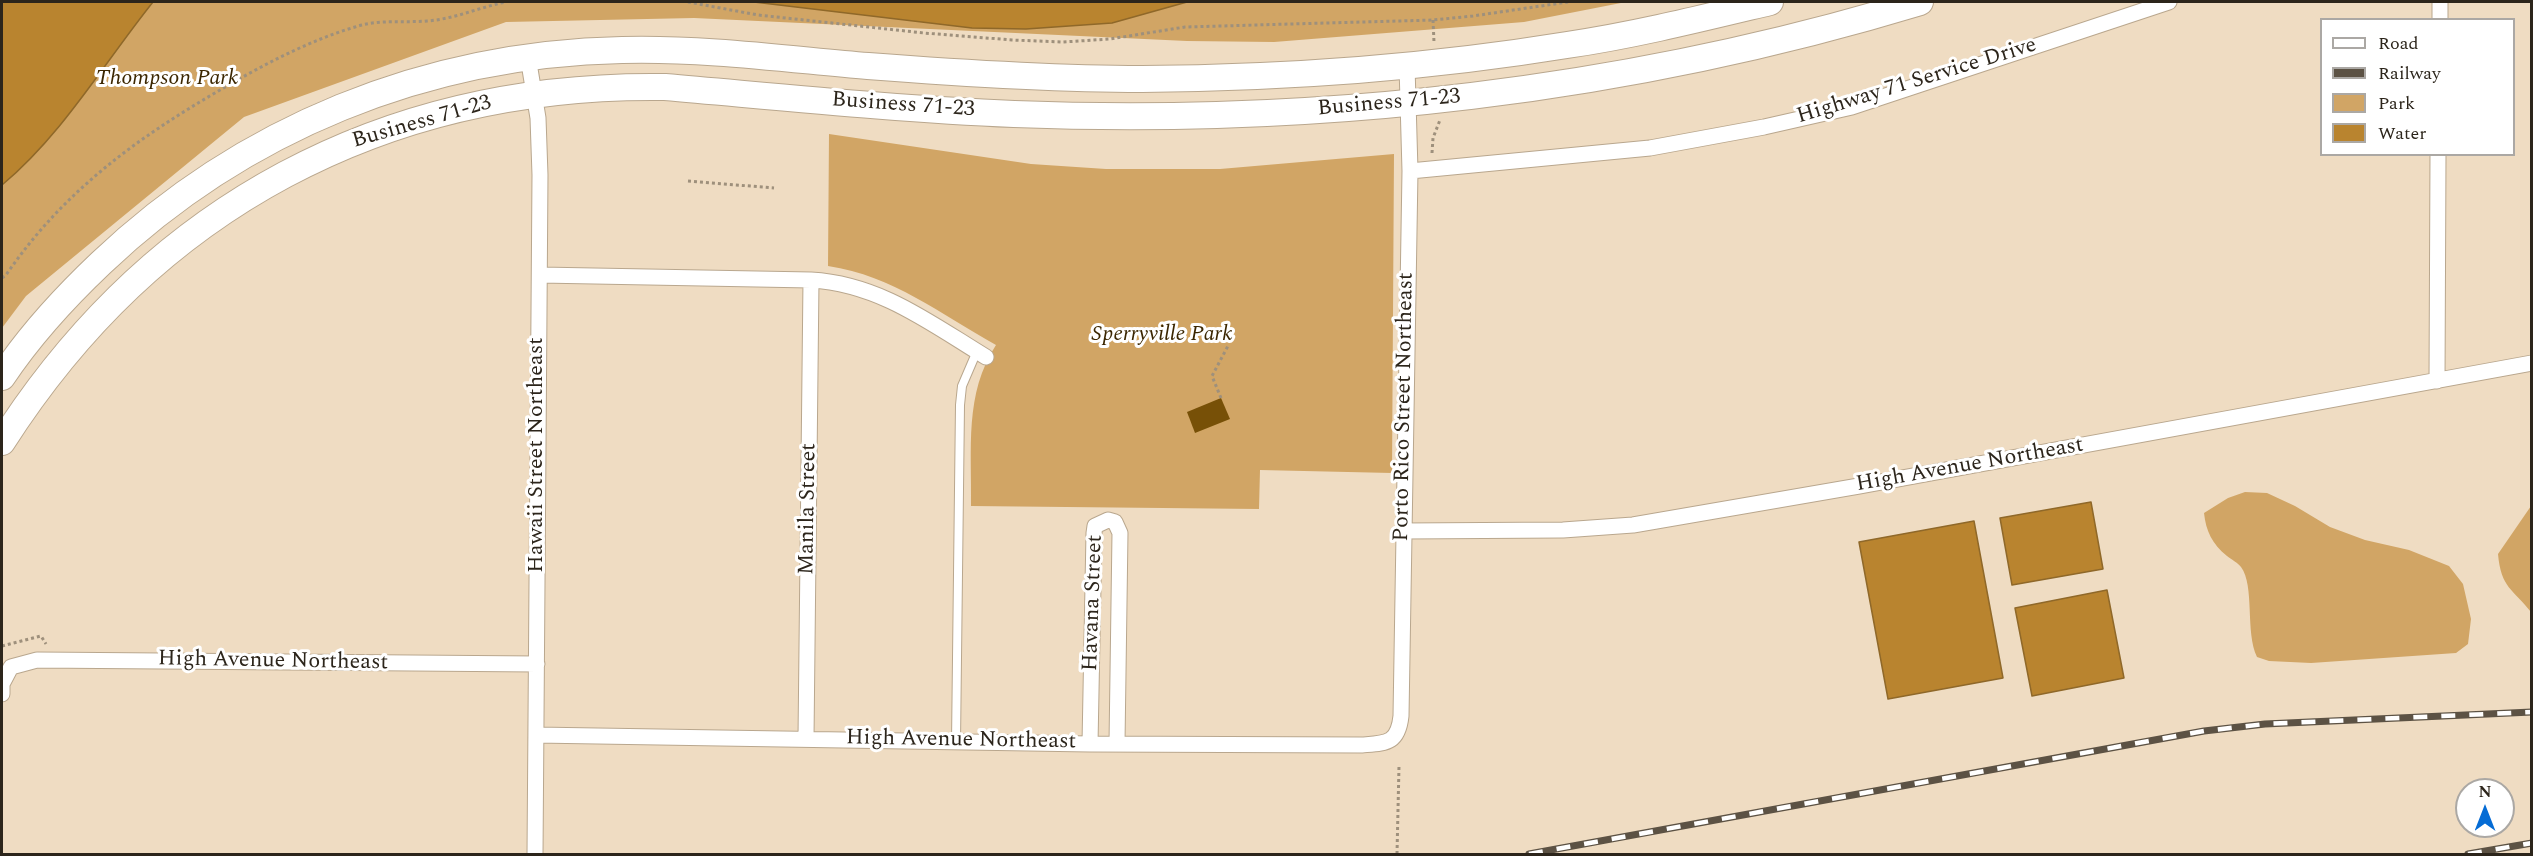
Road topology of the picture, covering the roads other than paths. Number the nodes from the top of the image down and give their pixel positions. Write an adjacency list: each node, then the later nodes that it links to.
1 (1770, 2): 7 (highway, Business 71-23)
2 (1920, 2): 9 (highway, Business 71-23)
3 (2169, 2): 11 (street, Highway 71 Service Drive)
4 (2440, 2): 5 (street)
5 (2440, 18)
6 (528, 57): 7 (highway, Business 71-23); 8 (street, Hawaii Street Northeast); 16 (highway, Business 71-23)
7 (1407, 66): 9 (street, Porto Rico Street Northeast)
8 (535, 95): 9 (highway, Business 71-23); 12 (street, Hawaii Street Northeast); 18 (highway, Business 71-23)
9 (1408, 104): 11 (street, Porto Rico Street Northeast)
10 (2438, 156): 17 (street)
11 (1410, 171): 19 (street, Porto Rico Street Northeast)
12 (540, 275): 13 (street); 20 (street, Hawaii Street Northeast)
13 (811, 280): 14 (street); 23 (street, Manila Street)
14 (982, 354): 24 (lane)
15 (2532, 363): 17 (street, High Avenue Northeast)
16 (2, 377)
17 (2437, 381): 19 (street, High Avenue Northeast)
18 (2, 442)
19 (1404, 531): 26 (street, Porto Rico Street Northeast)
20 (537, 664): 21 (street, High Avenue Northeast); 22 (street, Hawaii Street Northeast)
21 (2, 694)
22 (536, 735): 23 (street, High Avenue Northeast); 28 (street, Hawaii Street Northeast)
23 (806, 738): 24 (street, High Avenue Northeast)
24 (956, 742): 27 (street, High Avenue Northeast)
25 (1117, 743): 26 (street, High Avenue Northeast); 27 (street, High Avenue Northeast); 27 (street, Havana Street)
26 (1386, 743)
27 (1090, 744)
28 (535, 855)

